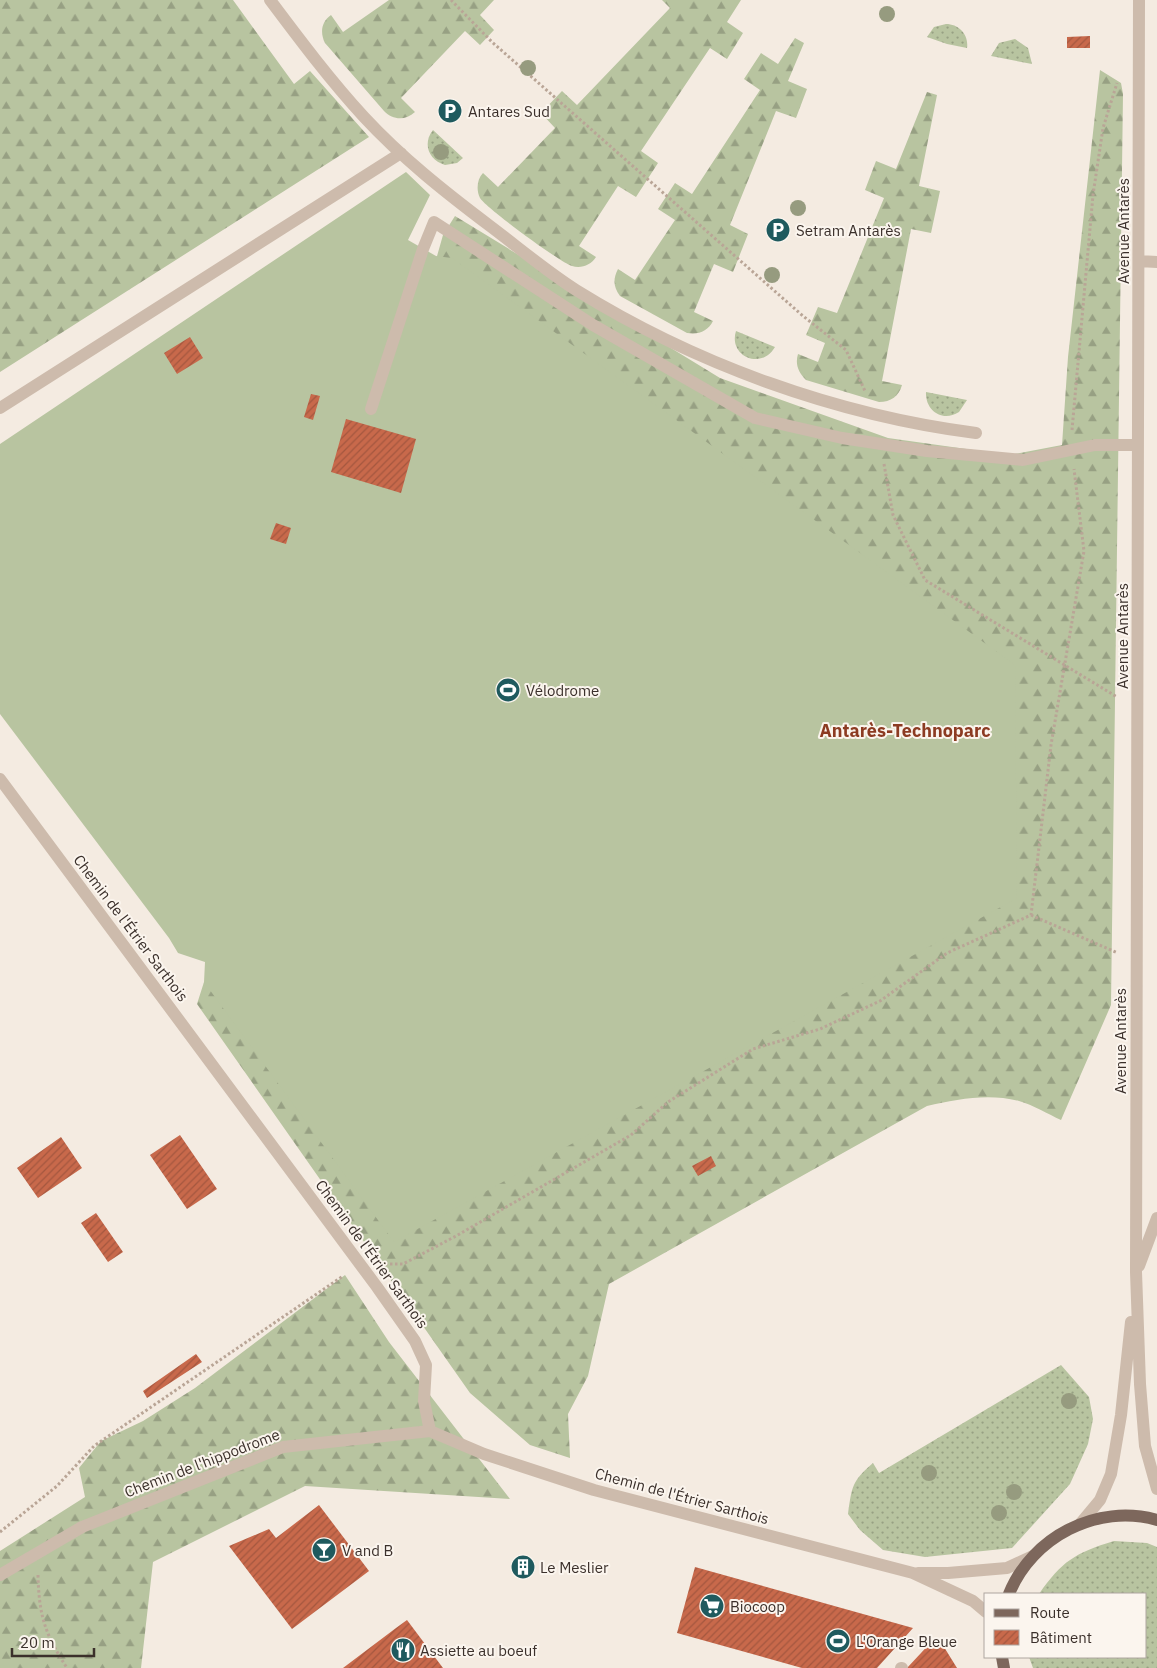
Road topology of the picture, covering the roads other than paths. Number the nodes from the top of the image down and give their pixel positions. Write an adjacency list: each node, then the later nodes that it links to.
1 (270, 0): 3 (street)
2 (1139, 0): 4 (street, Avenue Antarès)
3 (401, 153): 6 (street); 8 (street)
4 (1139, 261): 5 (street); 9 (street, Avenue Antarès)
5 (1157, 262)
6 (0, 408)
7 (371, 409): 9 (street)
8 (976, 433)
9 (1138, 445): 12 (street, Avenue Antarès)
10 (0, 779): 13 (street, Chemin de l'Étrier Sarthois)
11 (1157, 1218): 12 (street)
12 (1136, 1272): 14 (street, Avenue Antarès); 16 (street, Avenue Antarès)
13 (430, 1431): 18 (street, Chemin de l'Étrier Sarthois); 19 (street, Chemin de l'hippodrome)
14 (1157, 1489)
15 (1157, 1520): 16 (main road)
16 (1080, 1524): 17 (main road)
17 (1033, 1556): 18 (street); 20 (main road)
18 (913, 1573): 21 (street)
19 (0, 1575)
20 (1010, 1593)
21 (984, 1610)

